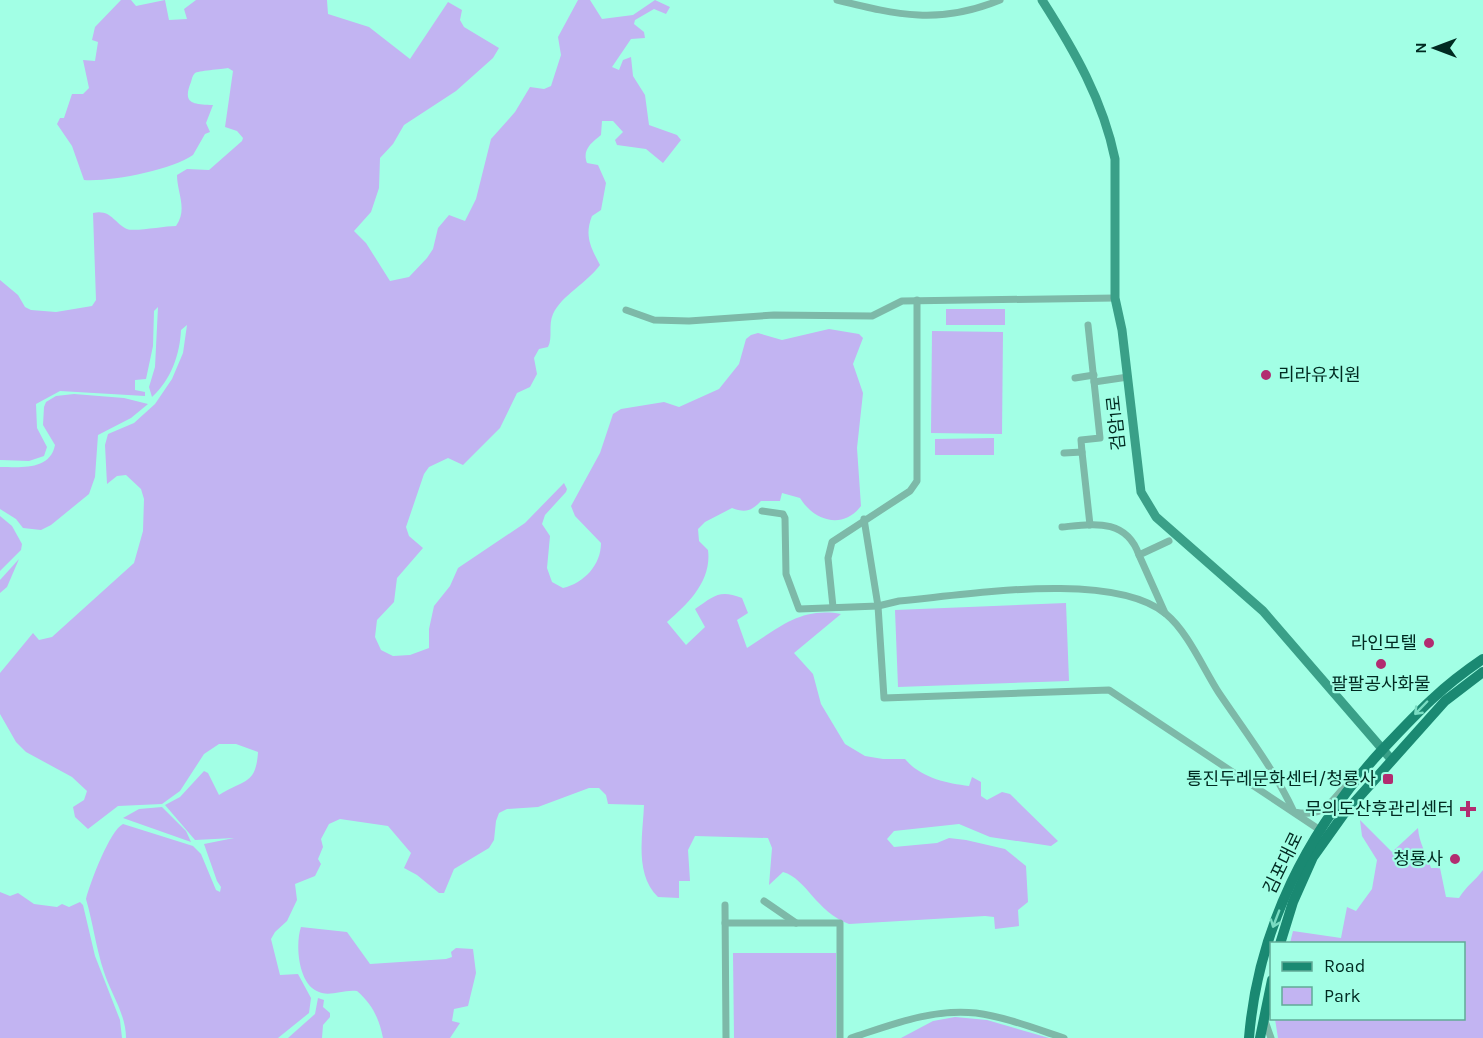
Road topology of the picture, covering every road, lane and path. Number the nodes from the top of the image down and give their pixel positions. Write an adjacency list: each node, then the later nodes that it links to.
1 (837, 0): 2 (street)
2 (1000, 0)
3 (1042, 0): 4 (street, 검암1로)
4 (1115, 298): 5 (street); 8 (street, 검암1로)
5 (917, 300): 6 (street); 14 (street)
6 (626, 310)
7 (1088, 325): 10 (street)
8 (1128, 376): 10 (street); 26 (street, 검암1로)
9 (1075, 378): 10 (street)
10 (1094, 378): 11 (street)
11 (1082, 452): 12 (street); 15 (street)
12 (1064, 453)
13 (762, 511): 20 (street)
14 (864, 519): 19 (street); 20 (street)
15 (1090, 525): 16 (street); 18 (street)
16 (1062, 527)
17 (1169, 541): 18 (street)
18 (1139, 555): 21 (street)
19 (878, 606): 20 (street); 21 (street); 29 (street)
20 (833, 607)
21 (1166, 613): 29 (street)
22 (1483, 651): 24 (street)
23 (1483, 659): 24 (main road, 김포대로)
24 (1466, 671): 26 (main road, 김포대로, one-way to 26)
25 (1483, 672): 27 (main road, 김포대로)
26 (1383, 750): 27 (street, 검암1로); 28 (main road, 김포대로)
27 (1391, 759): 30 (main road, 김포대로)
28 (1364, 769): 29 (street); 30 (main road, 김포대로)
29 (1294, 812): 30 (street)
30 (1323, 832): 35 (main road, 김포대로); 42 (main road, 김포대로, one-way to 42)
31 (764, 901): 34 (street)
32 (725, 905): 33 (street)
33 (725, 923): 34 (street); 38 (street)
34 (796, 923): 39 (street)
35 (1281, 942)
36 (1270, 988): 37 (main road)
37 (1263, 1015): 43 (main road); 44 (street)
38 (726, 1038)
39 (840, 1038)
40 (851, 1038): 41 (street)
41 (1064, 1038)
42 (1249, 1038)
43 (1260, 1038)
44 (1271, 1038)

